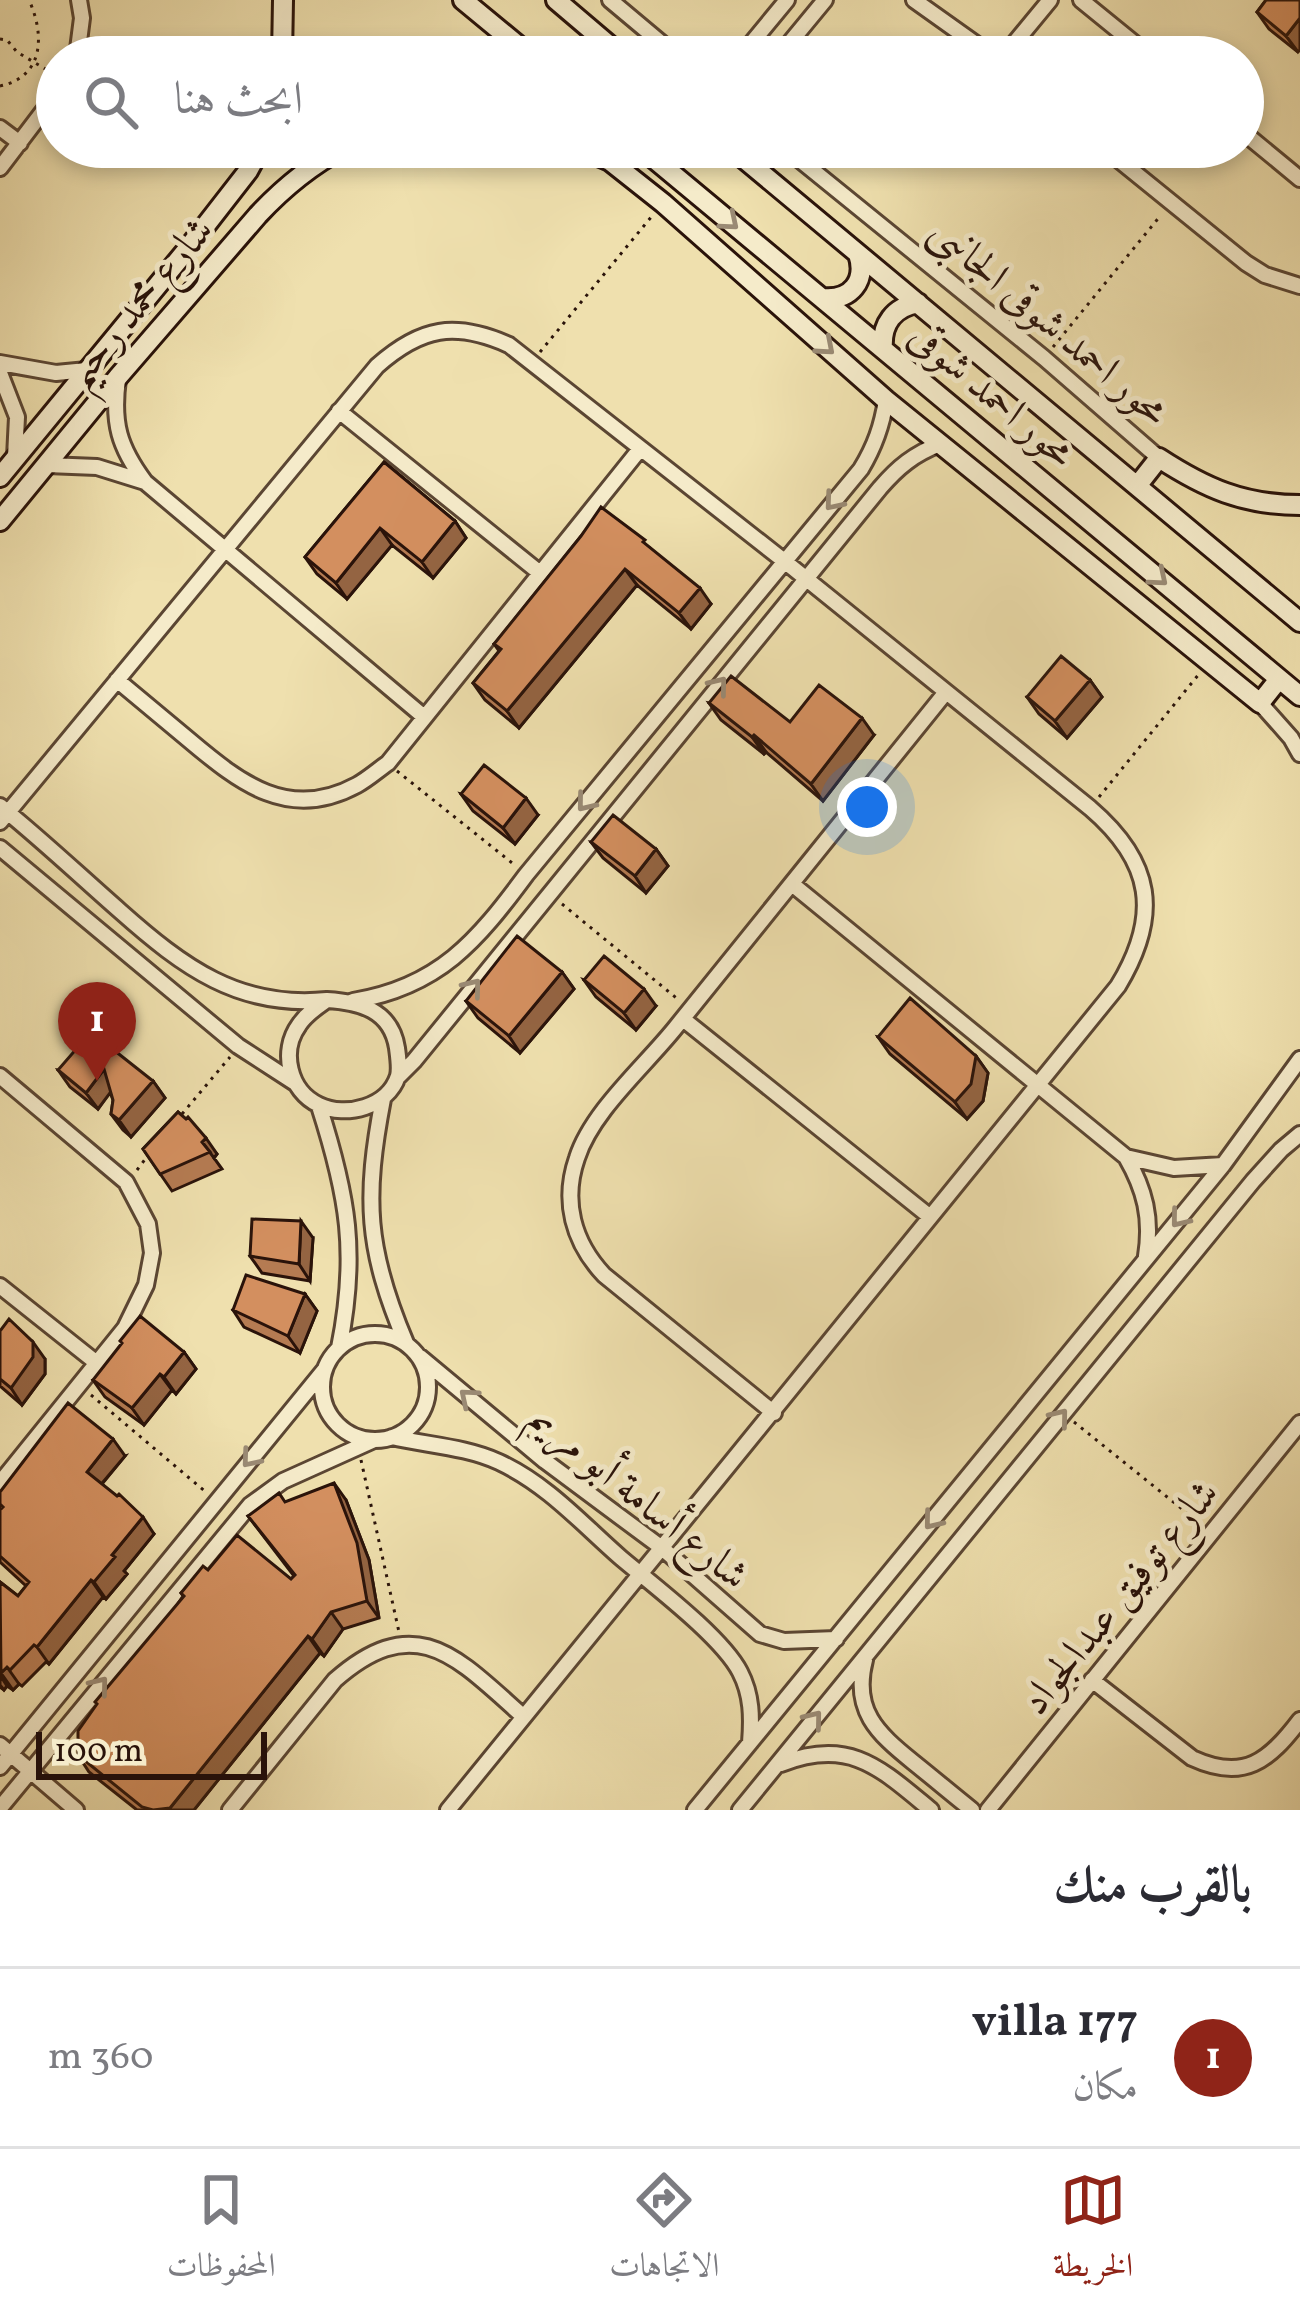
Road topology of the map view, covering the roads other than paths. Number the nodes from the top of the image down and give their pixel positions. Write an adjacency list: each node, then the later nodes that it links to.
1 (79, 0): 11 (street)
2 (283, 0): 12 (street)
3 (463, 0): 13 (street)
4 (556, 0): 14 (street)
5 (610, 0): 15 (street)
6 (787, 0): 16 (street)
7 (825, 0): 17 (street)
8 (914, 0): 18 (street)
9 (1050, 0): 19 (street)
10 (1081, 0): 20 (street)
11 (80, 36)
12 (284, 36)
13 (507, 36)
14 (598, 36)
15 (653, 36)
16 (757, 36)
17 (795, 36)
18 (967, 36)
19 (1017, 36)
20 (1125, 36)
21 (36, 121): 23 (street)
22 (0, 128): 23 (street)
23 (20, 143): 25 (street)
24 (1264, 149): 33 (street)
25 (0, 168)
26 (250, 168): 40 (street, شارع محمد رحيم)
27 (309, 168): 42 (street, شارع محمد رحيم)
28 (629, 168): 43 (street, one-way to 43)
29 (665, 168): 36 (street, محور احمد شوقى, one-way to 36)
30 (755, 168): 34 (street, محور احمد شوقى)
31 (810, 168): 48 (street, محور احمد شوقى الجانبى)
32 (1128, 168): 35 (street)
33 (1300, 179)
34 (858, 254): 36 (street); 37 (street, محور احمد شوقى)
35 (1300, 286)
36 (822, 298): 38 (street, محور احمد شوقى)
37 (918, 303): 38 (street); 52 (street, محور احمد شوقى)
38 (883, 349): 55 (street, محور احمد شوقى)
39 (0, 363): 40 (street)
40 (87, 370): 47 (street, شارع محمد رحيم)
41 (0, 373): 47 (street)
42 (118, 377): 49 (street, شارع محمد رحيم); 51 (street)
43 (886, 400): 45 (street); 57 (street, one-way to 57)
44 (338, 411): 46 (street); 56 (street); 59 (street)
45 (940, 444): 58 (street); 60 (street)
46 (640, 449): 57 (street); 59 (street)
47 (15, 457): 50 (street, شارع محمد رحيم)
48 (1159, 458): 52 (street); 53 (street)
49 (47, 465): 51 (street); 54 (street, شارع محمد رحيم)
50 (0, 477)
51 (145, 482): 56 (street)
52 (1137, 486): 61 (street, محور احمد شوقى)
53 (1300, 505)
54 (0, 521)
55 (1112, 539): 58 (street); 62 (street, محور احمد شوقى, one-way to 62)
56 (224, 549): 63 (street); 67 (street)
57 (783, 560): 60 (street); 73 (street, one-way to 73)
58 (1089, 566): 66 (street)
59 (540, 573): 67 (street)
60 (804, 579): 64 (street); 77 (street, one-way to 60)
61 (1300, 622)
62 (1279, 679): 65 (street, محور احمد شوقى); 66 (street)
63 (117, 680): 67 (street); 69 (street)
64 (946, 692): 71 (street); 79 (street)
65 (1300, 696)
66 (1260, 703): 68 (street)
67 (423, 716)
68 (1300, 754)
69 (3, 814): 72 (street)
70 (0, 848): 78 (street)
71 (792, 884): 74 (street); 79 (street)
72 (327, 1000): 73 (street); 78 (street)
73 (353, 1001): 77 (street)
74 (687, 1014): 85 (street); 93 (street)
75 (1300, 1059): 84 (street)
76 (0, 1076): 91 (street)
77 (398, 1077): 80 (street)
78 (295, 1083): 81 (street)
79 (1038, 1085): 83 (street); 85 (street)
80 (383, 1099): 81 (street); 88 (street)
81 (319, 1106): 89 (street)
82 (1300, 1134): 98 (street, one-way to 82)
83 (1126, 1157): 84 (street); 86 (street)
84 (1223, 1165): 86 (street, one-way to 86)
85 (929, 1216): 93 (street)
86 (1144, 1262): 97 (street)
87 (0, 1286): 91 (street)
88 (406, 1343): 89 (street); 90 (street)
89 (339, 1348): 92 (street)
90 (420, 1357): 95 (street); 100 (street, شارع أسامة أبو مريم, one-way to 90)
91 (98, 1364): 99 (street)
92 (325, 1369): 96 (street); 108 (street, one-way to 108)
93 (774, 1413): 100 (street)
94 (1300, 1424): 104 (street, شارع توفيق عبدالجواد)
95 (392, 1437): 96 (street); 101 (street, شارع أسامة أبو مريم)
96 (374, 1440): 111 (street, one-way to 96)
97 (984, 1457): 98 (street); 102 (street, one-way to 102)
98 (1010, 1479): 103 (street)
99 (0, 1483)
100 (662, 1548): 101 (street); 102 (street, شارع أسامة أبو مريم)
101 (641, 1574): 105 (street); 107 (street, شارع أسامة أبو مريم)
102 (836, 1639): 107 (street)
103 (866, 1655): 109 (street, one-way to 103); 119 (street)
104 (1092, 1680): 106 (street); 120 (street, شارع توفيق عبدالجواد)
105 (524, 1717): 114 (street); 115 (street)
106 (1300, 1720)
107 (750, 1744): 116 (street)
108 (5, 1749): 110 (street); 111 (street)
109 (776, 1766): 117 (street); 118 (street)
110 (0, 1767)
111 (29, 1772): 112 (street); 113 (street)
112 (0, 1808)
113 (76, 1810)
114 (230, 1810)
115 (448, 1810)
116 (695, 1810)
117 (740, 1810)
118 (931, 1810)
119 (972, 1810)
120 (988, 1810)

